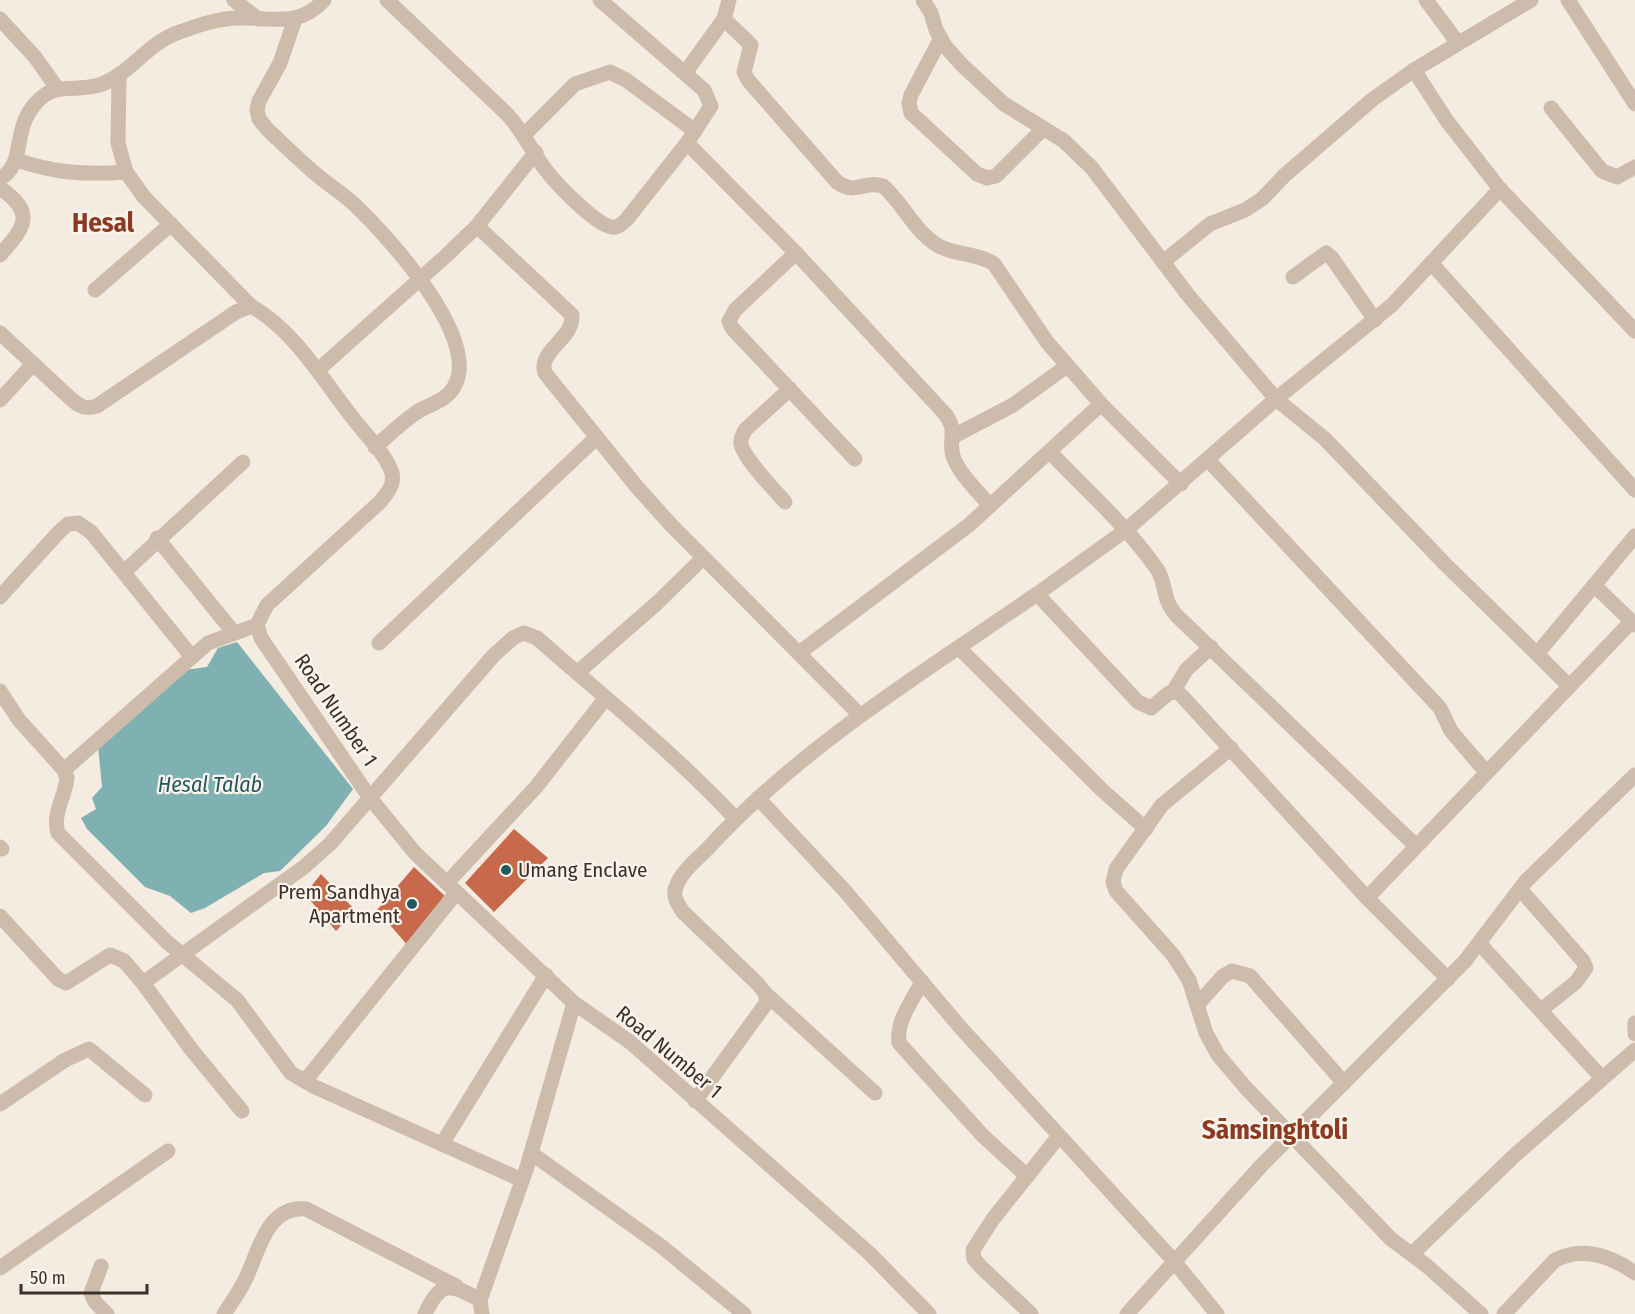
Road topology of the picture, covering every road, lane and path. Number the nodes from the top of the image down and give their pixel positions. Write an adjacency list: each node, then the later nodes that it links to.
1 (234, 0): 12 (street)
2 (324, 0): 13 (street)
3 (387, 0): 24 (street)
4 (600, 0): 10 (street)
5 (729, 0): 14 (street)
6 (922, 0): 15 (street)
7 (1426, 0): 16 (street)
8 (1531, 0): 16 (street)
9 (1568, 0): 21 (street)
10 (616, 7): 18 (street)
11 (0, 19): 20 (street)
12 (258, 19): 13 (street); 19 (street)
13 (295, 19): 40 (street)
14 (724, 19): 18 (street); 47 (street)
15 (941, 38): 23 (street); 23 (street)
16 (1458, 43): 17 (street)
17 (1414, 70): 32 (street); 37 (street)
18 (685, 73): 25 (street)
19 (119, 77): 20 (street); 29 (street)
20 (57, 88): 27 (street)
21 (1635, 104)
22 (1551, 108): 28 (street)
23 (1042, 129): 37 (street)
24 (525, 134): 25 (street); 26 (street)
25 (691, 137): 26 (street); 35 (street)
26 (537, 152): 34 (street)
27 (17, 160): 29 (street); 30 (street)
28 (1635, 167)
29 (126, 172): 33 (street)
30 (0, 180)
31 (0, 188): 36 (street)
32 (1500, 189): 38 (street); 44 (street)
33 (171, 224): 41 (street); 42 (street)
34 (477, 226): 40 (street); 54 (street)
35 (796, 253): 49 (street); 53 (street)
36 (0, 255)
37 (1163, 262): 50 (street)
38 (1432, 264): 43 (street); 61 (street)
39 (1293, 277): 43 (street)
40 (419, 279): 48 (street); 55 (street)
41 (94, 290)
42 (251, 306): 46 (street); 48 (street)
43 (1375, 320): 50 (street)
44 (1635, 331)
45 (0, 333): 46 (street)
46 (33, 364): 51 (street)
47 (1067, 366): 52 (street); 53 (street)
48 (318, 370): 55 (street)
49 (790, 389): 57 (street); 62 (street)
50 (1276, 399): 58 (street); 79 (street)
51 (0, 400)
52 (1101, 404): 56 (street); 60 (street)
53 (954, 436): 63 (street)
54 (596, 438): 67 (street); 75 (street)
55 (375, 447): 73 (street)
56 (1050, 452): 63 (street); 64 (street)
57 (855, 459)
58 (1208, 460): 60 (street); 89 (street)
59 (243, 462): 65 (street)
60 (1181, 484): 64 (street)
61 (1635, 490)
62 (785, 502)
63 (990, 506): 78 (street)
64 (1126, 531): 70 (street); 76 (street)
65 (158, 538): 68 (street); 74 (street)
66 (1634, 538): 69 (street)
67 (703, 558): 78 (street); 81 (street)
68 (124, 572): 71 (street); 80 (street)
69 (1594, 585): 72 (street); 79 (street)
70 (1037, 594): 77 (street); 84 (street)
71 (0, 597)
72 (1633, 624): 82 (street)
73 (256, 625): 74 (street); 91 (street, Road Number 1)
74 (234, 633): 80 (street)
75 (379, 643)
76 (1211, 647): 84 (street); 95 (street)
77 (959, 648): 86 (street); 94 (street)
78 (799, 653): 86 (street)
79 (1537, 654): 82 (street)
80 (192, 657): 88 (street)
81 (577, 673): 85 (street); 91 (street)
82 (1568, 685): 89 (street)
83 (0, 691): 88 (street)
84 (1173, 692): 87 (street)
85 (605, 699): 93 (street); 96 (street)
86 (860, 715): 92 (street)
87 (1231, 748): 94 (street); 98 (street)
88 (64, 770): 101 (street)
89 (1486, 772): 95 (street)
90 (1635, 775): 97 (street)
91 (370, 798): 96 (street, Road Number 1); 101 (street)
92 (758, 798): 93 (street); 104 (street)
93 (735, 818): 106 (street)
94 (1146, 829): 108 (street)
95 (1416, 846): 98 (street)
96 (451, 888): 102 (street, Road Number 1); 114 (street)
97 (1520, 889): 100 (street); 109 (street)
98 (1367, 898): 103 (street)
99 (0, 916): 105 (street)
100 (1479, 943): 103 (street); 109 (street)
101 (182, 954): 105 (street); 114 (street)
102 (546, 975): 107 (street, Road Number 1); 123 (street)
103 (1448, 979): 115 (street)
104 (922, 982): 121 (street); 126 (street)
105 (143, 983): 120 (street)
106 (765, 993): 116 (street); 118 (street)
107 (574, 1003): 118 (street, Road Number 1); 125 (street)
108 (1198, 1004): 115 (street); 122 (street)
109 (1541, 1010): 113 (street)
110 (1635, 1023): 111 (street)
111 (1635, 1034)
112 (1635, 1050): 113 (street)
113 (1602, 1078): 128 (street)
114 (304, 1081): 123 (street)
115 (1344, 1083): 122 (street)
116 (875, 1093)
117 (145, 1095): 119 (street)
118 (695, 1101): 139 (street, Road Number 1)
119 (0, 1104)
120 (242, 1111)
121 (1059, 1136): 126 (street); 129 (street)
122 (1291, 1136): 128 (street); 129 (street)
123 (442, 1144): 127 (street)
124 (168, 1151): 131 (street)
125 (531, 1153): 127 (street); 138 (street)
126 (1027, 1176): 140 (street)
127 (522, 1180): 134 (street)
128 (1412, 1254): 143 (street)
129 (1173, 1260): 141 (street); 142 (street)
130 (101, 1266): 135 (street)
131 (0, 1268)
132 (1635, 1273): 144 (street)
133 (456, 1286): 134 (street); 136 (street); 137 (street)
134 (481, 1307)
135 (107, 1314)
136 (224, 1314)
137 (425, 1314)
138 (744, 1314)
139 (929, 1314)
140 (1031, 1314)
141 (1127, 1314)
142 (1217, 1314)
143 (1480, 1314)
144 (1504, 1314)

